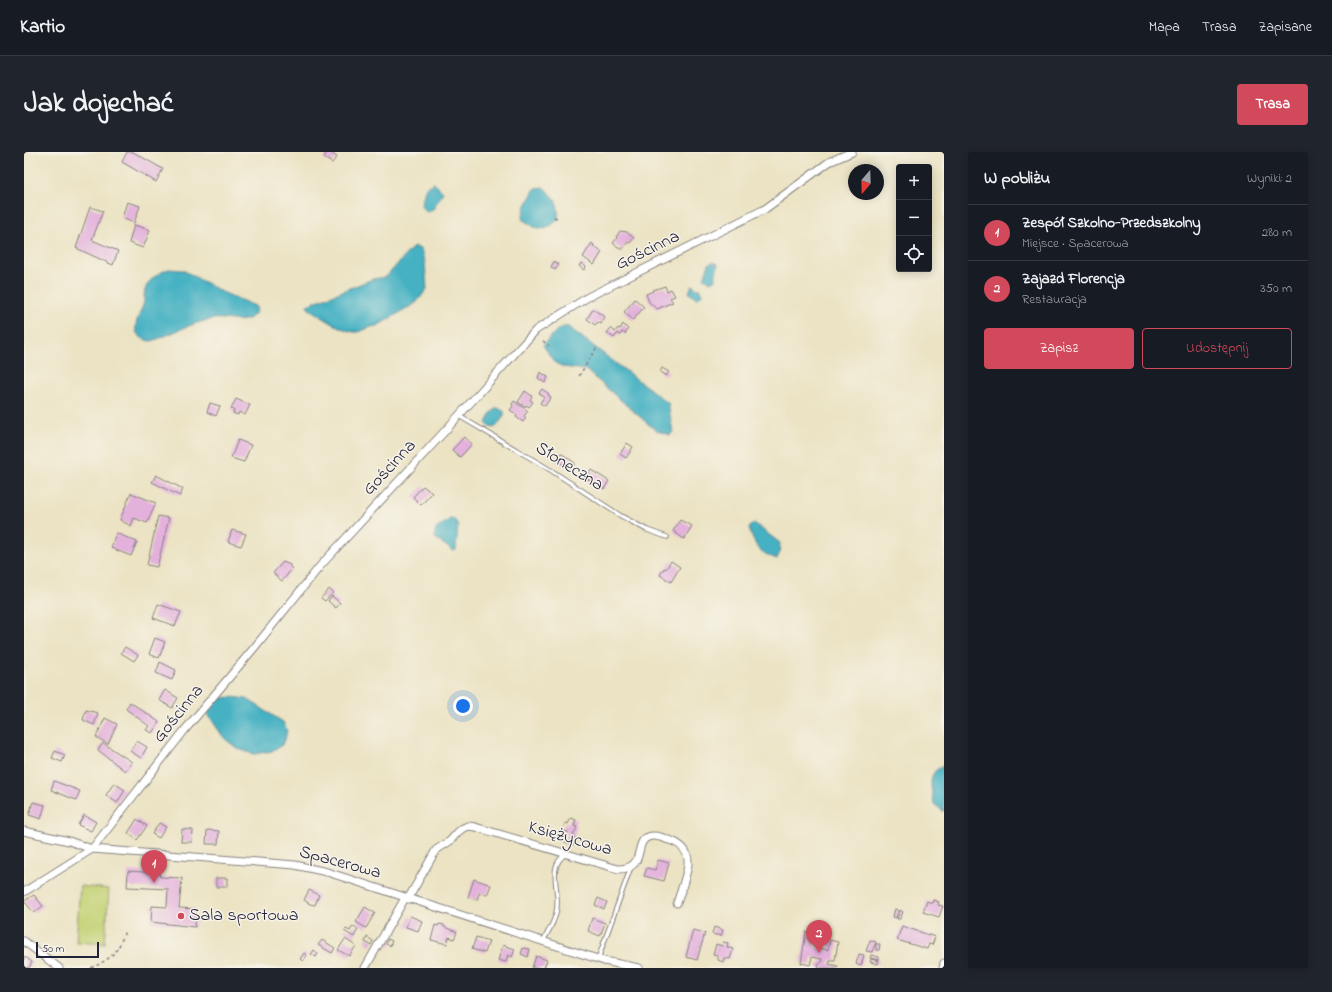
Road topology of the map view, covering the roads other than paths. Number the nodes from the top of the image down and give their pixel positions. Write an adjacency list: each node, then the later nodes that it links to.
1 (852, 152): 2 (street, Gościnna)
2 (459, 416): 3 (lane, Słoneczna); 5 (street, Gościnna)
3 (667, 537)
4 (24, 831): 5 (street, Spacerowa)
5 (92, 849): 8 (street, Gościnna); 9 (street, Spacerowa)
6 (567, 854): 7 (street, Księżycowa); 9 (street, Księżycowa); 12 (lane)
7 (631, 867): 10 (street, Księżycowa); 13 (lane)
8 (24, 892)
9 (406, 898): 12 (street, Spacerowa); 16 (street)
10 (677, 903)
11 (24, 941): 15 (street)
12 (543, 941): 13 (street, Spacerowa)
13 (598, 959): 17 (street, Spacerowa)
14 (944, 964): 18 (street)
15 (59, 968)
16 (366, 968)
17 (639, 968)
18 (943, 968)

